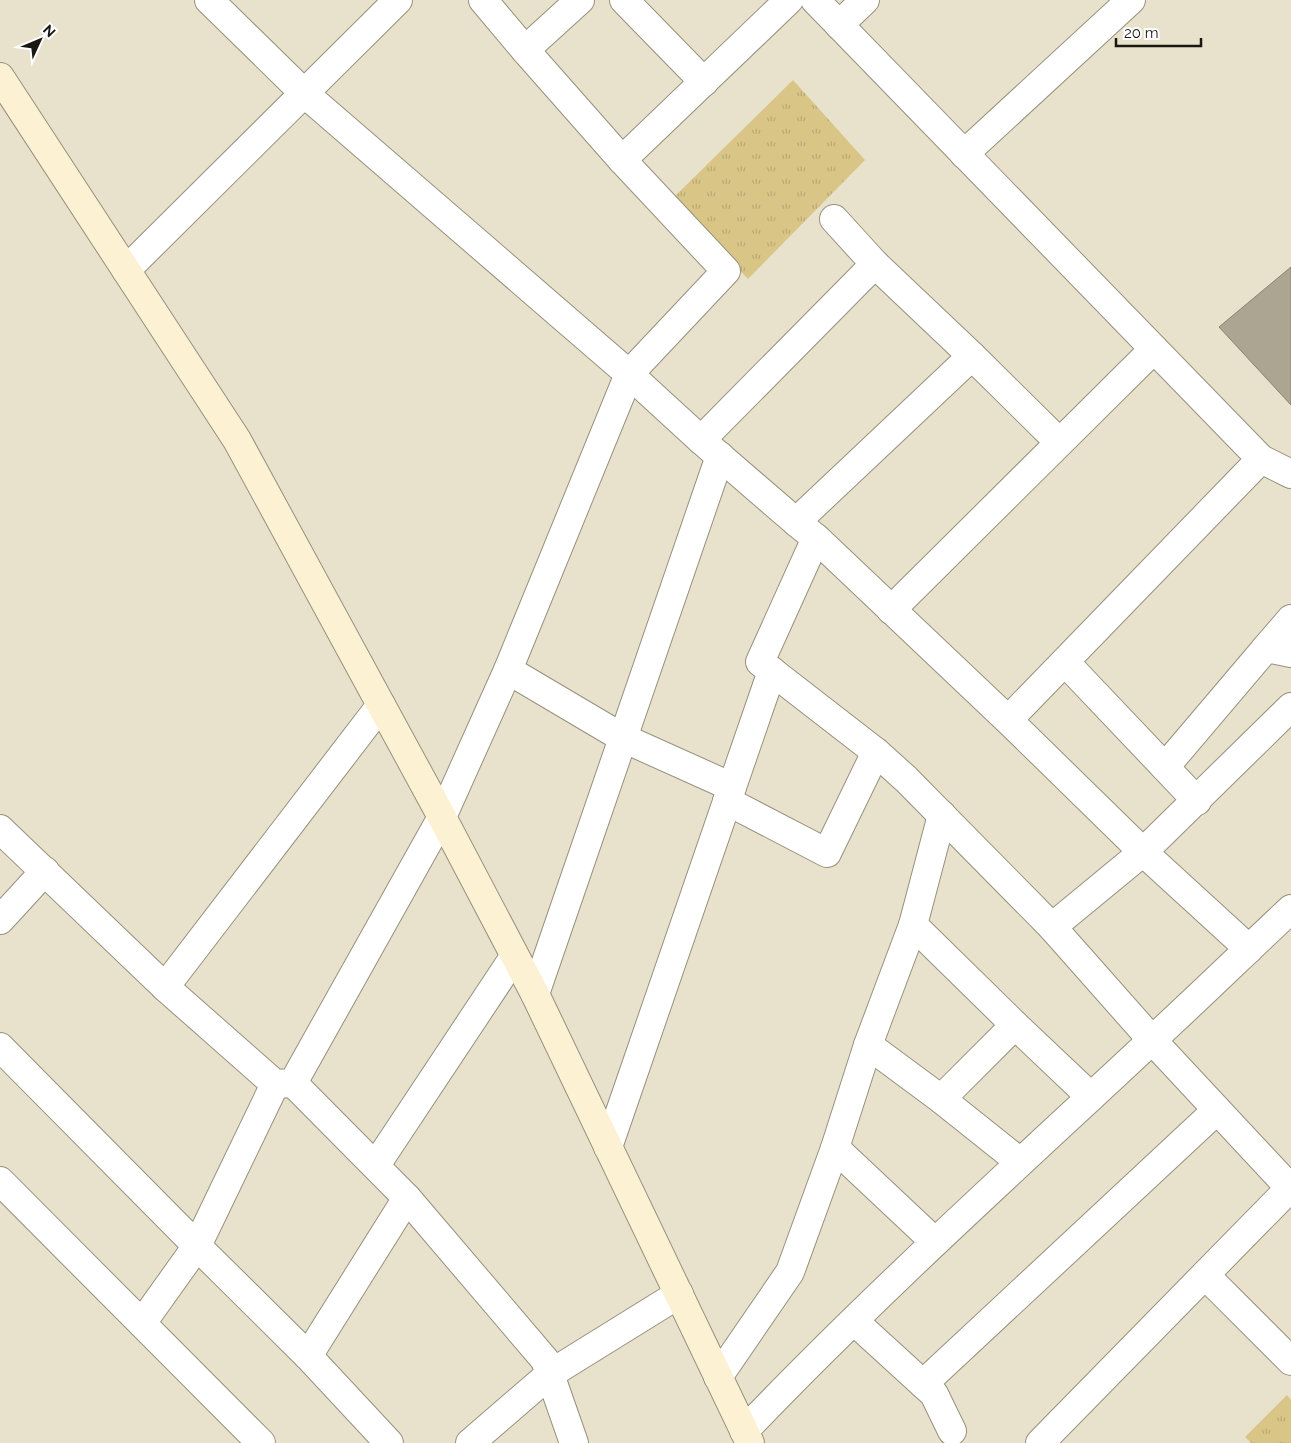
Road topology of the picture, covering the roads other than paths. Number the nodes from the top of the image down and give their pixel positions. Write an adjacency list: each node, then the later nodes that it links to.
1 (209, 0): 14 (street)
2 (398, 0): 14 (street)
3 (483, 0): 11 (street)
4 (580, 0): 11 (street)
5 (624, 0): 13 (street)
6 (789, 0): 13 (street)
7 (815, 0): 10 (street)
8 (865, 0): 10 (street)
9 (1131, 0): 15 (street)
10 (839, 25): 15 (street)
11 (525, 50): 16 (street)
12 (0, 77): 19 (main road)
13 (704, 82): 16 (street)
14 (304, 93): 19 (street); 22 (street)
15 (964, 154): 20 (street)
16 (622, 160): 22 (street)
17 (834, 219): 18 (street)
18 (875, 264): 21 (street); 24 (street)
19 (126, 270): 34 (main road)
20 (1154, 349): 23 (street); 25 (street)
21 (972, 356): 23 (street); 27 (street)
22 (629, 374): 24 (street); 32 (street)
23 (1059, 442): 28 (street)
24 (711, 448): 27 (street); 37 (street)
25 (1261, 459): 26 (street); 31 (street)
26 (1291, 474)
27 (806, 530): 28 (street); 33 (street)
28 (891, 610): 36 (street)
29 (1291, 618): 30 (street)
30 (1279, 650): 39 (street)
31 (1065, 662): 36 (street); 39 (street)
32 (508, 670): 37 (street); 43 (street)
33 (772, 671): 38 (street); 40 (street)
34 (381, 705): 43 (main road); 53 (street)
35 (1291, 707): 41 (street)
36 (1008, 720): 45 (street)
37 (623, 738): 40 (street); 54 (street)
38 (876, 752): 40 (street); 42 (street)
39 (1165, 767): 41 (street)
40 (730, 794): 63 (street)
41 (1197, 800): 45 (street)
42 (942, 815): 49 (street); 50 (street)
43 (442, 817): 52 (main road); 59 (street)
44 (0, 829): 46 (street)
45 (1144, 852): 50 (street); 51 (street)
46 (45, 871): 48 (street); 53 (street)
47 (1291, 909): 51 (street)
48 (0, 920)
49 (913, 924): 55 (street); 57 (street)
50 (1052, 927): 56 (street)
51 (1249, 949): 56 (street)
52 (514, 957): 54 (main road); 66 (street)
53 (165, 987): 59 (street)
54 (534, 994): 63 (main road)
55 (1014, 1025): 60 (street); 61 (street)
56 (1152, 1040): 60 (street); 62 (street)
57 (868, 1045): 61 (street); 64 (street)
58 (0, 1047): 71 (street)
59 (284, 1084): 66 (street); 71 (street)
60 (1091, 1097): 65 (street)
61 (942, 1099): 65 (street)
62 (1218, 1110): 68 (street); 80 (street)
63 (608, 1147): 73 (main road)
64 (835, 1148): 70 (street); 79 (street)
65 (1020, 1162): 70 (street)
66 (376, 1165): 69 (street)
67 (0, 1180): 75 (street)
68 (1290, 1189): 72 (street)
69 (407, 1198): 76 (street); 78 (street)
70 (935, 1242): 74 (street)
71 (197, 1246): 75 (street); 76 (street)
72 (1204, 1275): 77 (street); 83 (street)
73 (679, 1294): 78 (street); 79 (main road)
74 (854, 1321): 80 (street); 81 (street)
75 (142, 1323): 84 (street)
76 (308, 1356): 85 (street)
77 (1291, 1361)
78 (550, 1374): 86 (street); 87 (street)
79 (718, 1377): 81 (main road)
80 (923, 1384): 82 (street)
81 (747, 1437)
82 (949, 1439)
83 (1046, 1441)
84 (261, 1443)
85 (389, 1443)
86 (470, 1443)
87 (574, 1443)

